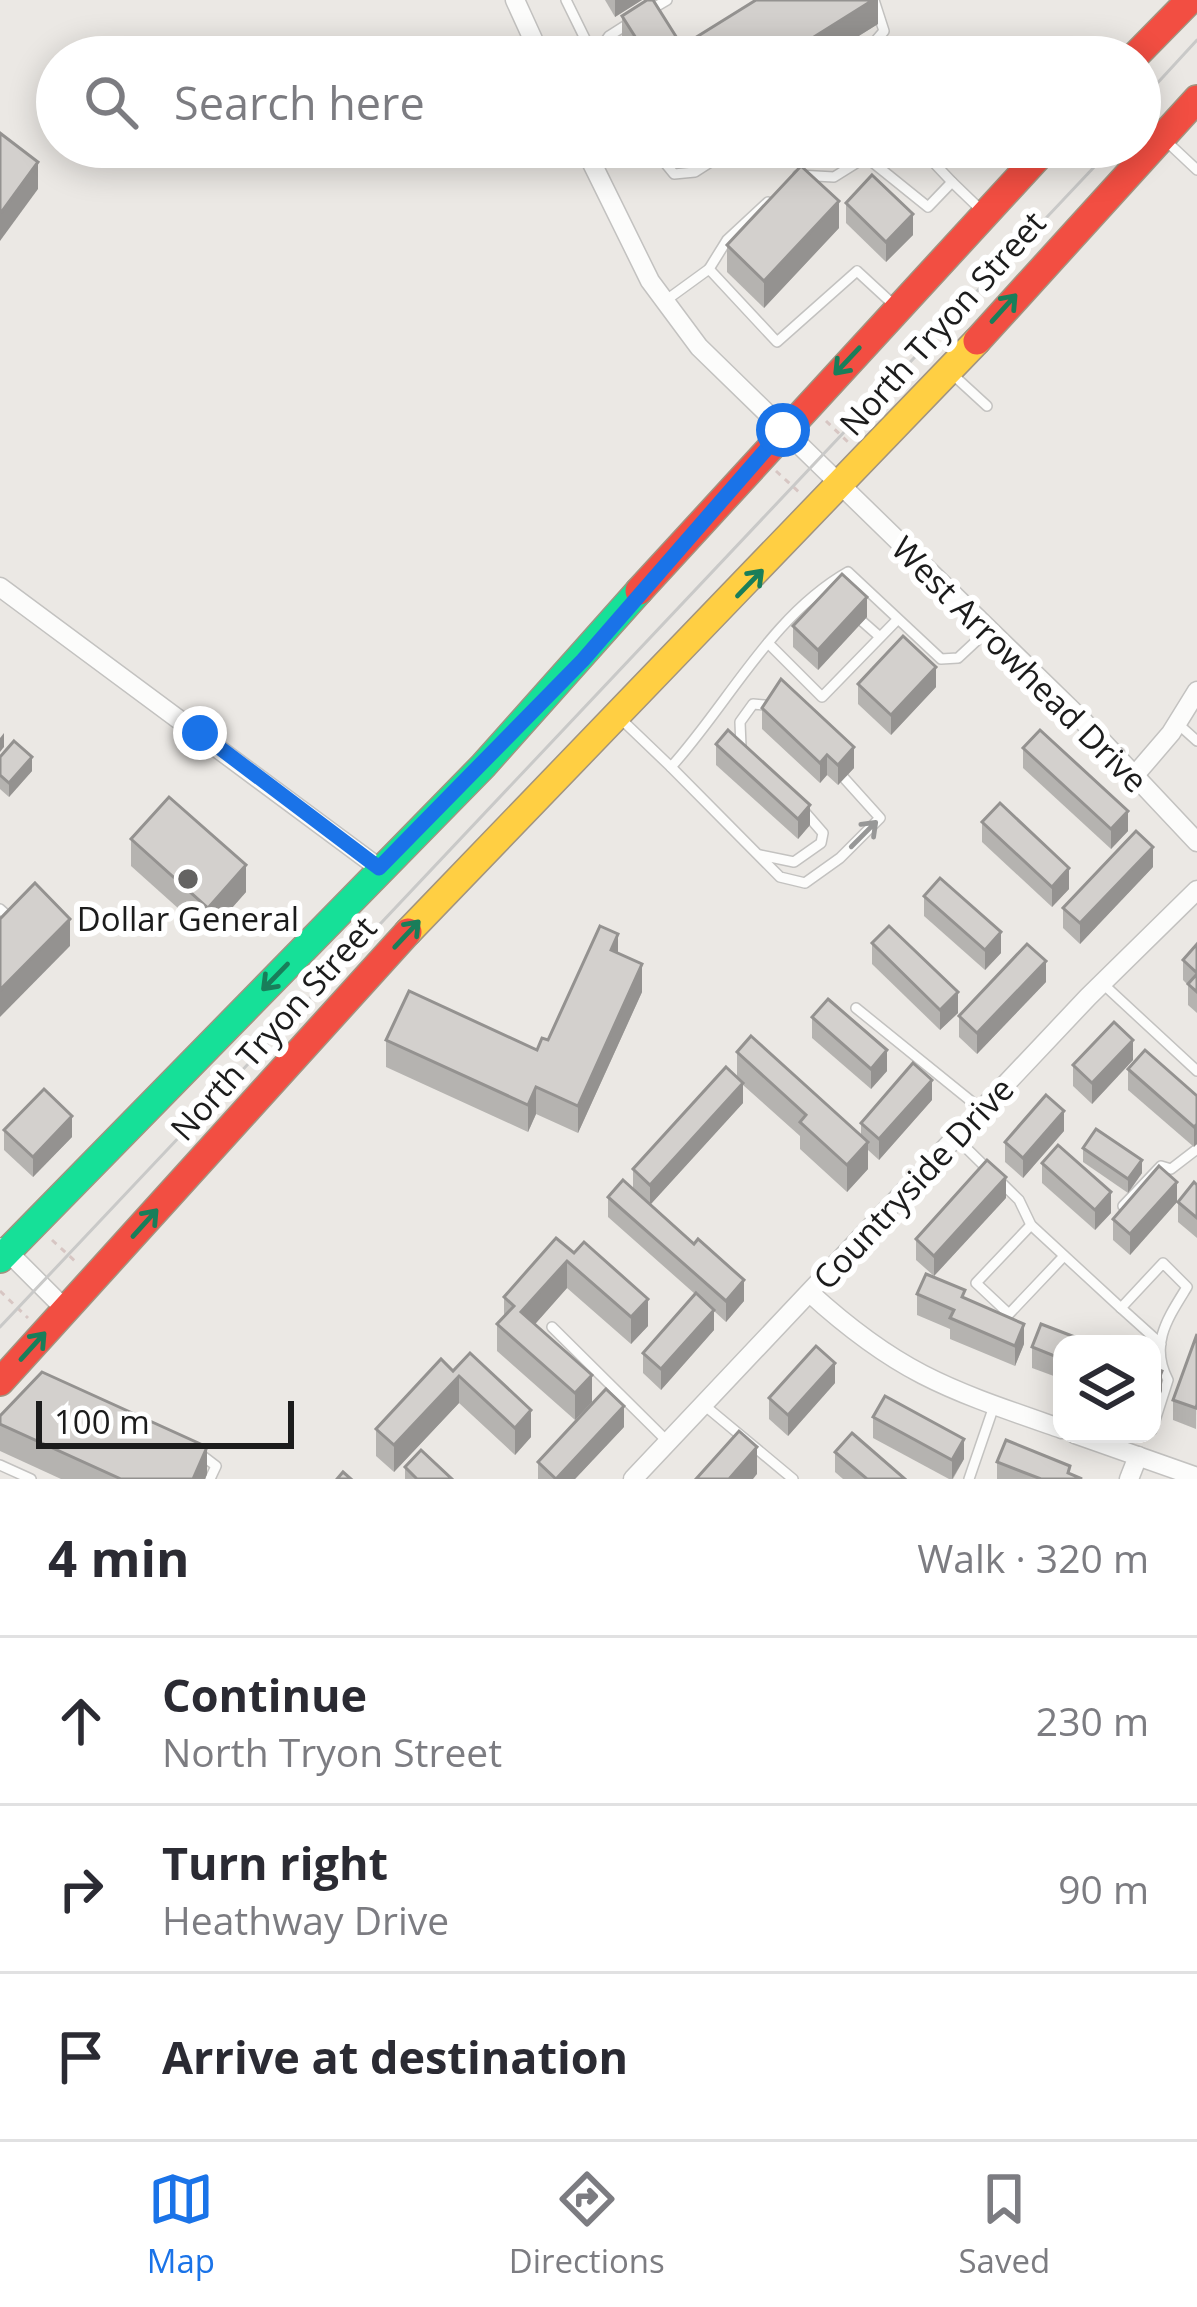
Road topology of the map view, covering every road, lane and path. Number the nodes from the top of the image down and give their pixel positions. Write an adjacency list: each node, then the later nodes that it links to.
1 (515, 0): 6 (street)
2 (566, 0): 7 (lane)
3 (667, 0): 8 (lane)
4 (874, 0): 9 (lane)
5 (1190, 0): 10 (main road)
6 (531, 36)
7 (581, 36)
8 (609, 36)
9 (880, 36)
10 (1155, 36)
11 (1197, 99): 12 (main road, North Tryon Street)
12 (1161, 135)
13 (1161, 137): 22 (lane)
14 (595, 168): 26 (street, West Arrowhead Drive)
15 (669, 168): 16 (lane)
16 (701, 168)
17 (848, 168): 25 (lane)
18 (880, 168): 23 (lane)
19 (939, 168): 23 (lane)
20 (1028, 168): 24 (main road, North Tryon Street)
21 (1131, 168): 28 (main road, North Tryon Street, one-way to 21)
22 (1197, 170)
23 (952, 182): 24 (lane)
24 (985, 214): 27 (main road, North Tryon Street)
25 (709, 269): 26 (lane); 27 (lane)
26 (665, 302): 31 (street, West Arrowhead Drive)
27 (897, 308): 31 (main road, North Tryon Street, one-way to 31)
28 (947, 370): 29 (lane); 34 (main road, North Tryon Street)
29 (987, 406)
30 (825, 420): 32 (path)
31 (783, 430): 34 (street, West Arrowhead Drive); 64 (main road, North Tryon Street)
32 (859, 452)
33 (770, 466): 35 (path)
34 (841, 488): 44 (street, West Arrowhead Drive); 54 (main road, North Tryon Street, one-way to 34)
35 (805, 498)
36 (824, 586): 38 (lane); 39 (lane); 41 (lane)
37 (0, 587): 64 (street)
38 (838, 598)
39 (807, 602): 40 (lane); 43 (lane)
40 (822, 615)
41 (897, 620): 44 (lane); 45 (lane)
42 (863, 622): 45 (lane)
43 (784, 626): 47 (lane); 48 (lane)
44 (987, 631): 59 (street, West Arrowhead Drive)
45 (880, 637): 49 (lane)
46 (847, 638): 49 (lane)
47 (799, 640)
48 (769, 643): 51 (lane); 58 (lane)
49 (865, 654): 51 (lane)
50 (824, 663): 51 (lane)
51 (840, 678)
52 (1197, 691): 55 (street)
53 (776, 706): 57 (lane)
54 (620, 718): 58 (lane); 83 (main road, North Tryon Street, one-way to 54)
55 (1177, 723): 56 (lane); 59 (street)
56 (1197, 741)
57 (749, 758)
58 (671, 767): 63 (lane)
59 (1135, 775): 62 (street, West Arrowhead Drive)
60 (844, 778): 63 (lane, one-way to 60)
61 (796, 804): 63 (lane)
62 (1197, 842)
63 (757, 854)
64 (379, 868): 77 (main road, North Tryon Street, one-way to 77)
65 (1197, 890): 68 (street, Countryside Drive)
66 (0, 909): 67 (lane)
67 (0, 926)
68 (1102, 983): 70 (lane); 71 (street, Countryside Drive)
69 (856, 1008): 71 (lane)
70 (1197, 1071)
71 (982, 1110): 72 (street, Countryside Drive)
72 (956, 1138): 75 (lane); 81 (street, Countryside Drive)
73 (1197, 1149): 74 (lane)
74 (1124, 1206)
75 (1031, 1225): 78 (lane); 78 (lane)
76 (51, 1239): 79 (path)
77 (3, 1251): 83 (street)
78 (1064, 1256): 82 (lane)
79 (86, 1271)
80 (0, 1292): 84 (path)
81 (810, 1293): 91 (street, Countryside Drive); 92 (street)
82 (1121, 1308): 86 (lane); 87 (lane)
83 (66, 1310): 89 (main road, North Tryon Street, one-way to 83)
84 (29, 1319)
85 (553, 1327): 94 (lane)
86 (1150, 1335)
87 (1160, 1335)
88 (1161, 1366): 90 (lane)
89 (0, 1382)
90 (1161, 1401)
91 (704, 1405): 94 (street, Countryside Drive); 104 (lane)
92 (994, 1406): 93 (street); 105 (lane)
93 (1053, 1427)
94 (668, 1442): 103 (street, Countryside Drive)
95 (1100, 1443): 98 (street)
96 (1146, 1443): 98 (lane)
97 (189, 1448): 102 (lane)
98 (1140, 1457): 100 (street); 106 (street)
99 (0, 1465): 101 (lane)
100 (1197, 1477)
101 (32, 1479)
102 (210, 1479)
103 (633, 1479)
104 (793, 1479)
105 (969, 1479)
106 (1130, 1479)

